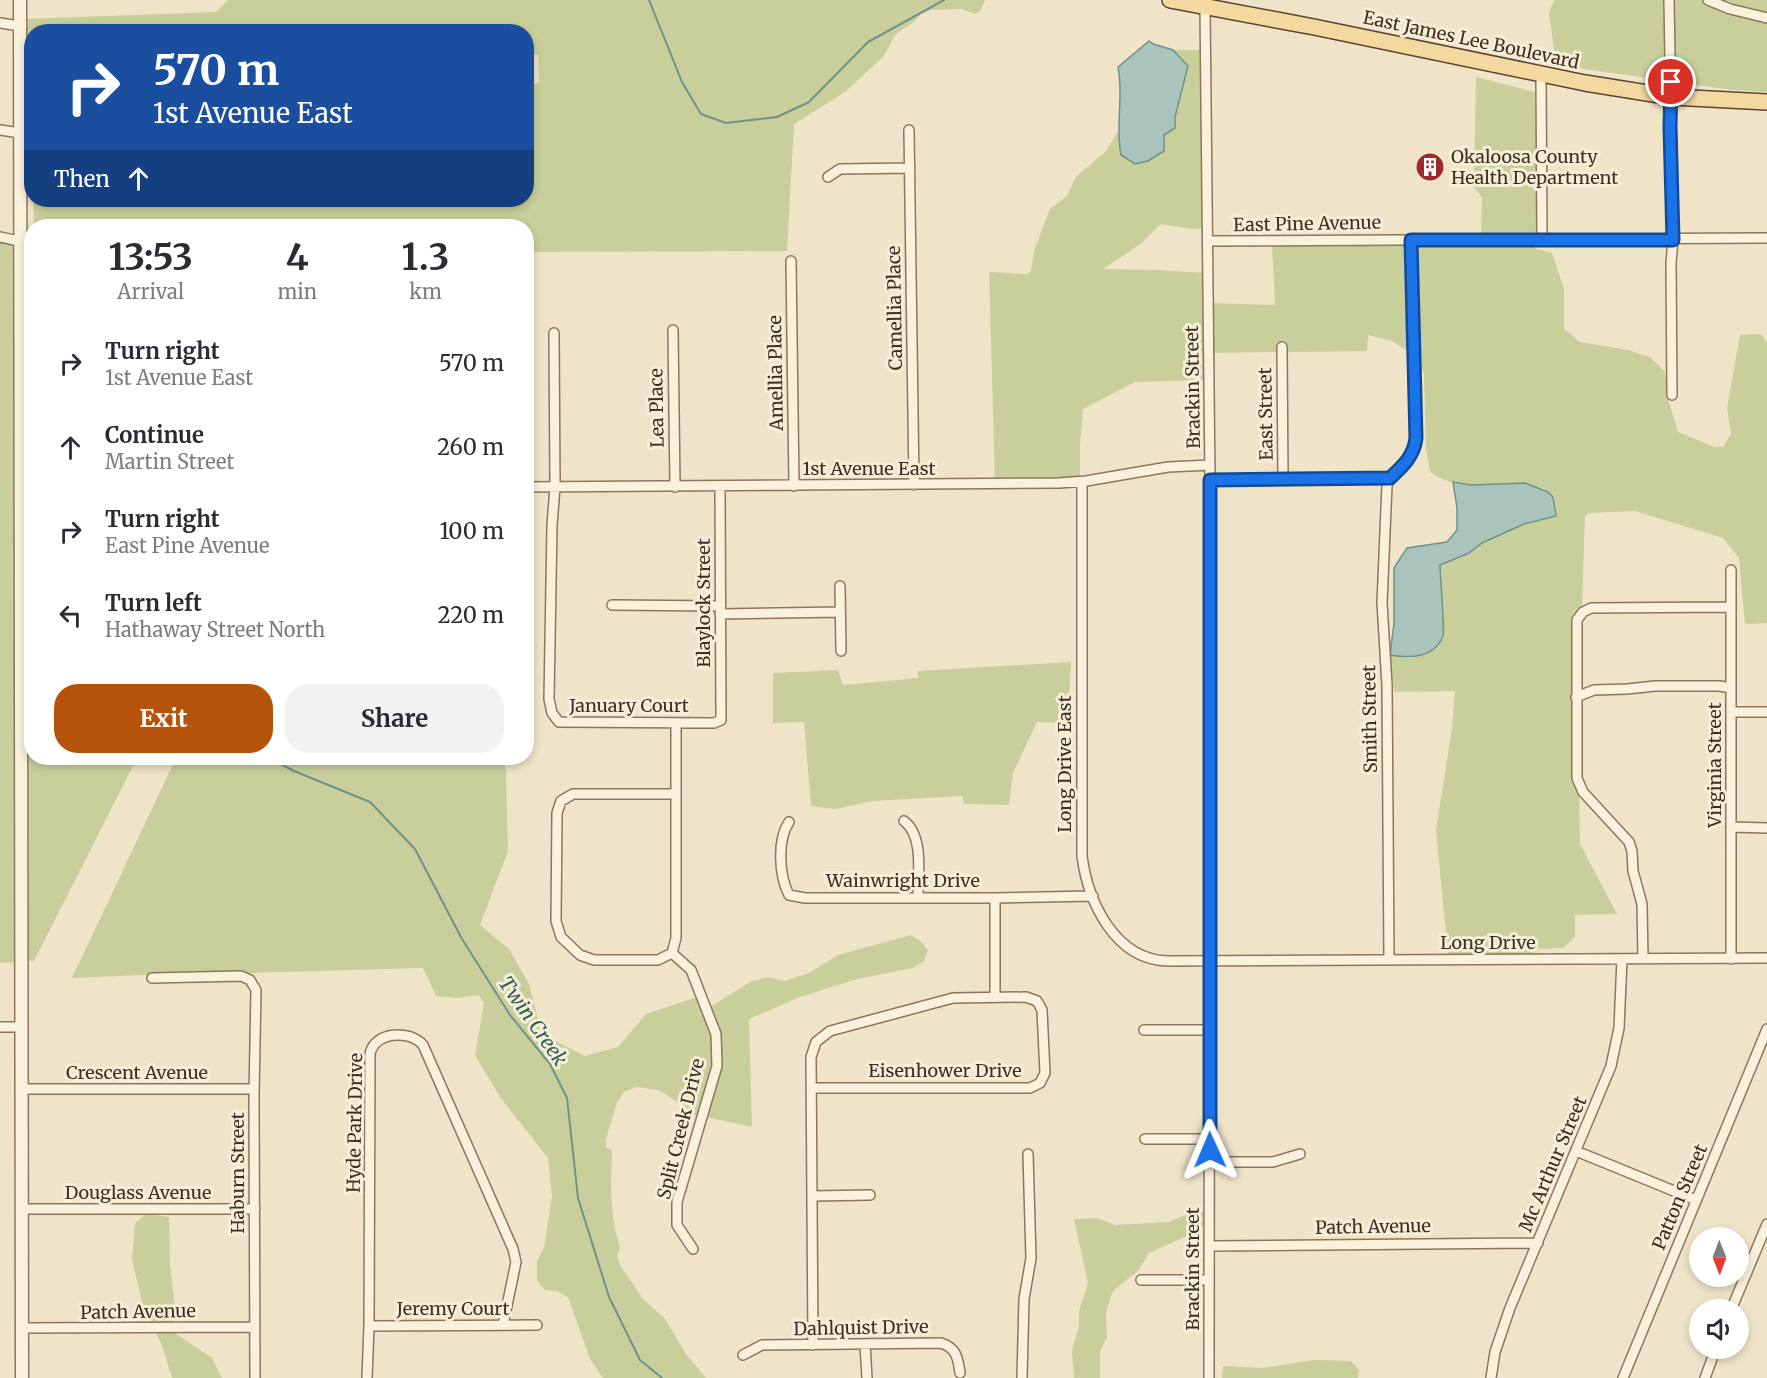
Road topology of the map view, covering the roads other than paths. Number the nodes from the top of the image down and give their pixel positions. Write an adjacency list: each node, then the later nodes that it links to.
1 (20, 0): 8 (street)
2 (1170, 0): 5 (main road, East James Lee Boulevard)
3 (1669, 0): 10 (street)
4 (1708, 0): 6 (street)
5 (1205, 7): 9 (main road, East James Lee Boulevard); 23 (street, Brackin Street)
6 (1767, 18)
7 (0, 23): 8 (street)
8 (20, 26): 14 (street)
9 (1541, 75): 10 (main road, East James Lee Boulevard); 20 (street)
10 (1672, 97): 11 (main road, East James Lee Boulevard); 21 (street)
11 (1767, 102)
12 (0, 130): 14 (street)
13 (909, 130): 15 (street, Camellia Place)
14 (20, 133): 22 (street)
15 (910, 168): 16 (street); 35 (street, Camellia Place)
16 (828, 177)
17 (0, 237): 22 (street)
18 (1767, 238): 21 (street, East Pine Avenue)
19 (1411, 240): 20 (street, East Pine Avenue); 23 (street, East Pine Avenue); 31 (street)
20 (1542, 240): 21 (street, East Pine Avenue)
21 (1673, 240): 29 (street)
22 (19, 241): 24 (street)
23 (1208, 241): 30 (street, Brackin Street)
24 (24, 253)
25 (791, 261): 37 (street, Amellia Place)
26 (673, 330): 40 (street, Lea Place)
27 (554, 333): 39 (street)
28 (1282, 347): 32 (street, East Street)
29 (1672, 395)
30 (1210, 465): 33 (street, Brackin Street); 34 (street, 1st Avenue East)
31 (1390, 478): 32 (street); 69 (street, Smith Street)
32 (1283, 479): 33 (street)
33 (1210, 480): 68 (street, Brackin Street)
34 (1082, 482): 35 (street, 1st Avenue East); 60 (street, Long Drive East)
35 (914, 485): 37 (street, 1st Avenue East)
36 (720, 486): 37 (street, 1st Avenue East); 40 (street, 1st Avenue East); 45 (street, Blaylock Street)
37 (794, 486)
38 (534, 487): 39 (street, 1st Avenue East)
39 (555, 487): 40 (street, 1st Avenue East); 54 (street, January Court)
40 (675, 487)
41 (1731, 570): 44 (street, Virginia Street)
42 (840, 586): 46 (street)
43 (612, 605): 45 (street)
44 (1731, 607): 48 (street, Virginia Street); 49 (street)
45 (720, 610): 46 (street); 53 (street, Blaylock Street)
46 (840, 612): 47 (street)
47 (841, 651)
48 (1731, 688): 49 (street); 51 (street, Virginia Street)
49 (1576, 697): 66 (street)
50 (24, 705): 73 (street)
51 (1731, 712): 52 (street); 58 (street, Virginia Street)
52 (1767, 712)
53 (721, 720): 54 (street, January Court)
54 (676, 723): 55 (street)
55 (676, 794): 63 (street); 63 (street)
56 (904, 821): 61 (street)
57 (789, 822): 61 (street, Wainwright Drive)
58 (1731, 828): 59 (street); 67 (street, Virginia Street)
59 (1767, 828)
60 (1093, 896): 62 (street, Wainwright Drive); 68 (street, Long Drive East)
61 (918, 897): 62 (street, Wainwright Drive)
62 (995, 898): 71 (street)
63 (672, 953): 94 (street, Split Creek Drive)
64 (1767, 958): 67 (street, Long Drive)
65 (1622, 959): 66 (street, Long Drive); 69 (street, Long Drive); 82 (street, Mc Arthur Street)
66 (1643, 959): 67 (street, Long Drive)
67 (1731, 959)
68 (1210, 960): 69 (street, Long Drive); 76 (street, Brackin Street)
69 (1389, 960)
70 (152, 978): 79 (street, Haburn Street)
71 (995, 997): 77 (street, Eisenhower Drive); 77 (street, Eisenhower Drive)
72 (0, 1027): 73 (street)
73 (21, 1027): 78 (street)
74 (1767, 1029): 88 (street, Patton Street)
75 (1144, 1030): 76 (street)
76 (1210, 1030): 80 (street, Brackin Street)
77 (812, 1088): 87 (street, Eisenhower Drive)
78 (21, 1089): 79 (street, Crescent Avenue); 89 (street)
79 (254, 1089): 90 (street, Haburn Street)
80 (1210, 1138): 81 (street); 85 (street, Brackin Street)
81 (1145, 1139)
82 (1576, 1151): 88 (street); 92 (street, Mc Arthur Street)
83 (1028, 1154): 112 (street)
84 (1300, 1154): 85 (street)
85 (1210, 1162): 93 (street, Brackin Street)
86 (870, 1195): 87 (street)
87 (813, 1196): 104 (street, Eisenhower Drive)
88 (1696, 1200): 115 (street, Patton Street)
89 (21, 1209): 90 (street, Douglass Avenue); 102 (street)
90 (255, 1209): 101 (street, Haburn Street)
91 (1767, 1224): 97 (street)
92 (1538, 1243): 93 (street, Patch Avenue); 114 (street, Mc Arthur Street)
93 (1209, 1246): 96 (street, Brackin Street)
94 (693, 1249)
95 (1141, 1280): 96 (street)
96 (1209, 1280): 113 (street, Brackin Street)
97 (1736, 1299)
98 (503, 1325): 99 (street, Jeremy Court); 100 (street, Jeremy Court); 100 (street, Hyde Park Drive)
99 (537, 1325)
100 (369, 1326): 110 (street, Hyde Park Drive)
101 (255, 1327): 102 (street, Patch Avenue); 109 (street, Haburn Street)
102 (21, 1328): 108 (street)
103 (866, 1344): 104 (street, Dahlquist Drive); 107 (street, Dahlquist Drive); 111 (street)
104 (813, 1345): 105 (street, Dahlquist Drive)
105 (743, 1355)
106 (1712, 1359): 116 (street)
107 (960, 1374)
108 (22, 1378)
109 (255, 1378)
110 (367, 1378)
111 (867, 1378)
112 (1022, 1378)
113 (1209, 1378)
114 (1491, 1378)
115 (1623, 1378)
116 (1705, 1378)

